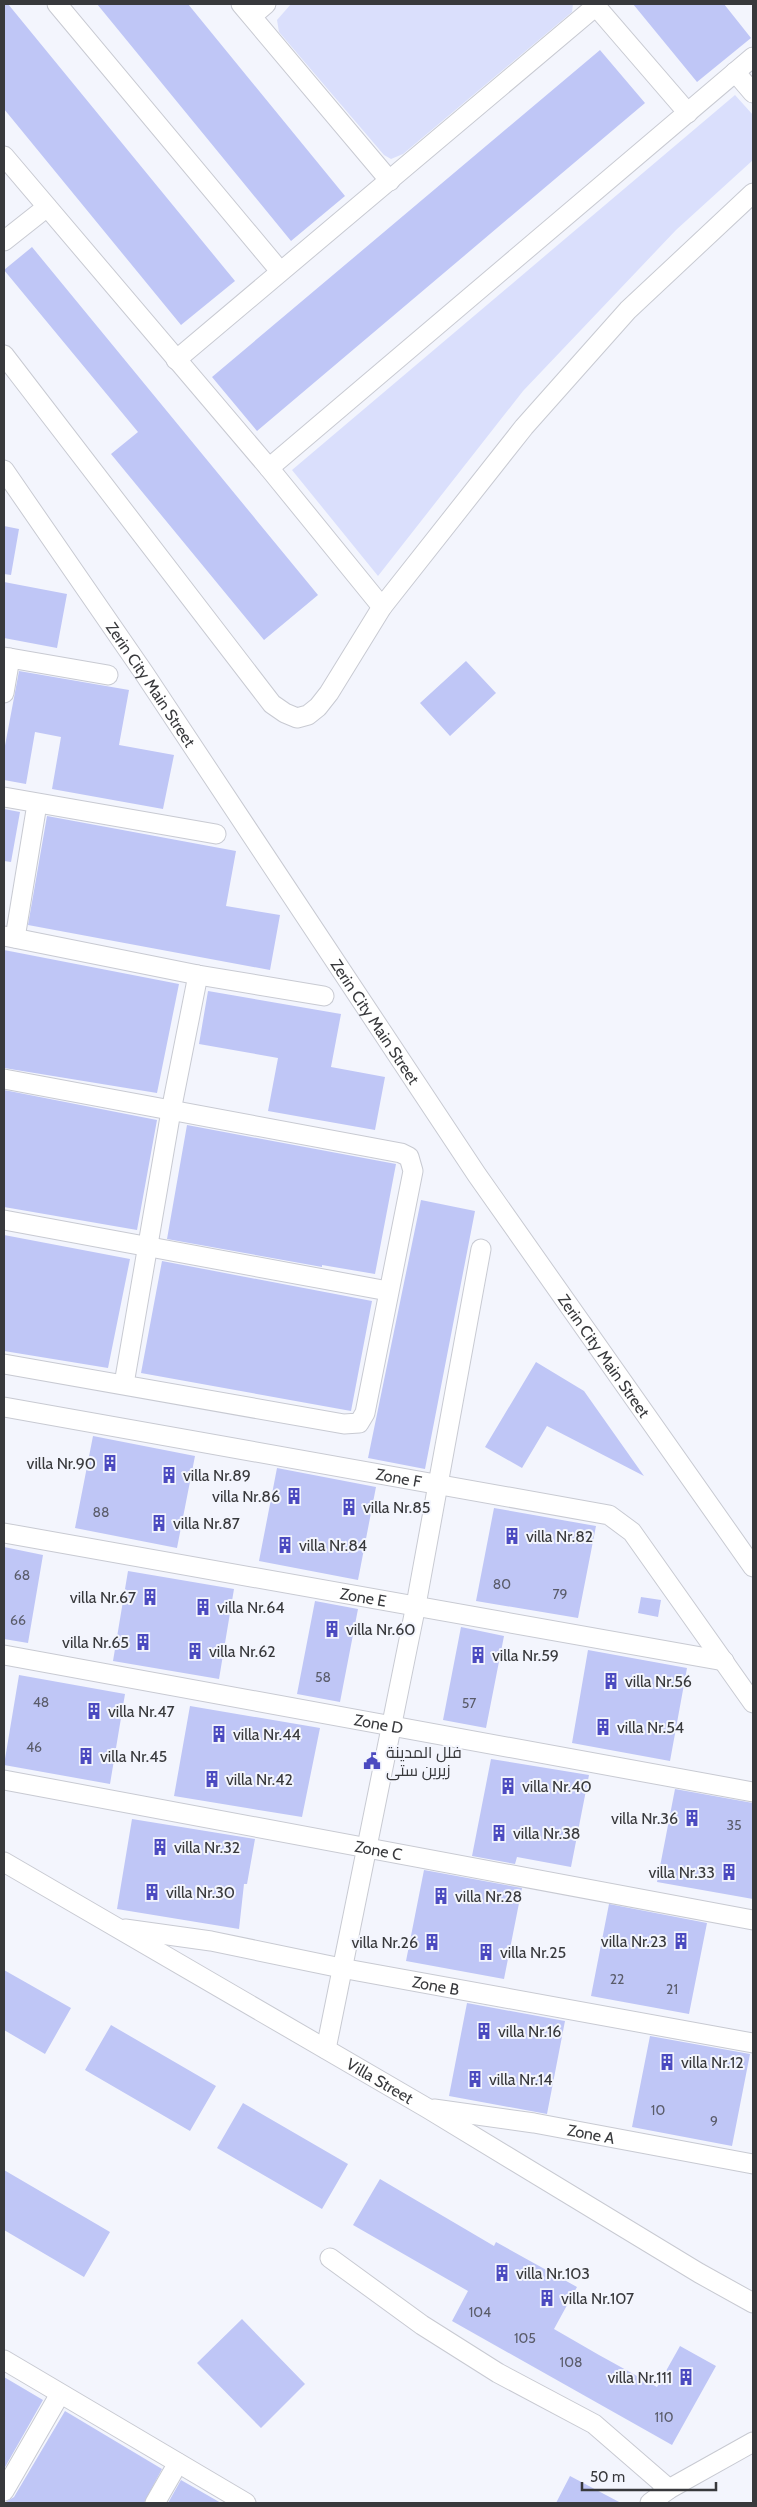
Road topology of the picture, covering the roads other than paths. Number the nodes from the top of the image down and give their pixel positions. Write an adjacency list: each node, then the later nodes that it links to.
1 (56, 4): 13 (street)
2 (595, 5): 7 (street); 9 (street)
3 (253, 8): 9 (street)
4 (753, 57): 5 (street)
5 (735, 72): 6 (street); 7 (street)
6 (753, 93)
7 (688, 113): 16 (street)
8 (4, 156): 11 (street)
9 (390, 181): 13 (street)
10 (753, 193): 18 (street)
11 (47, 207): 12 (street); 15 (street)
12 (4, 241)
13 (280, 270): 15 (street)
14 (4, 355): 18 (street)
15 (176, 360): 16 (street)
16 (269, 468): 18 (street)
17 (4, 470): 39 (street, Zerin City Main Street)
18 (382, 607)
19 (7, 658): 20 (street); 21 (street)
20 (108, 675)
21 (4, 693)
22 (4, 796): 23 (street)
23 (38, 804): 24 (street); 25 (street)
24 (216, 834)
25 (9, 937): 26 (street)
26 (198, 975): 27 (street); 29 (street)
27 (324, 996)
28 (4, 1079): 29 (street)
29 (172, 1111): 31 (street); 33 (street)
30 (4, 1220): 31 (street)
31 (147, 1246): 33 (street); 35 (street)
32 (481, 1249): 37 (street)
33 (388, 1291): 35 (street)
34 (4, 1364): 35 (street)
35 (124, 1384)
36 (4, 1408): 37 (street, Zone F)
37 (438, 1486): 40 (street); 42 (street, Zone F)
38 (4, 1533): 40 (street, Zone E)
39 (753, 1567)
40 (416, 1605): 42 (street, Zone E); 44 (street)
41 (4, 1655): 44 (street, Zone D)
42 (724, 1661): 43 (street)
43 (753, 1703)
44 (390, 1725): 46 (street, Zone D); 47 (street)
45 (4, 1780): 47 (street, Zone C)
46 (753, 1792)
47 (366, 1846): 49 (street, Zone C); 51 (street)
48 (4, 1862): 50 (street, Villa Street)
49 (753, 1920)
50 (118, 1929): 51 (street, Zone B); 53 (street, Villa Street)
51 (341, 1968): 52 (street, Zone B); 53 (street)
52 (753, 2043)
53 (326, 2048): 54 (street, Villa Street)
54 (427, 2108): 55 (street, Zone A); 57 (street, Villa Street)
55 (753, 2164)
56 (330, 2258): 62 (street)
57 (753, 2303)
58 (4, 2360): 59 (street)
59 (60, 2394): 61 (street); 63 (street)
60 (753, 2442): 62 (street)
61 (178, 2463): 64 (street); 65 (street)
62 (669, 2489): 66 (street)
63 (4, 2491)
64 (155, 2503)
65 (246, 2503)
66 (650, 2503)

